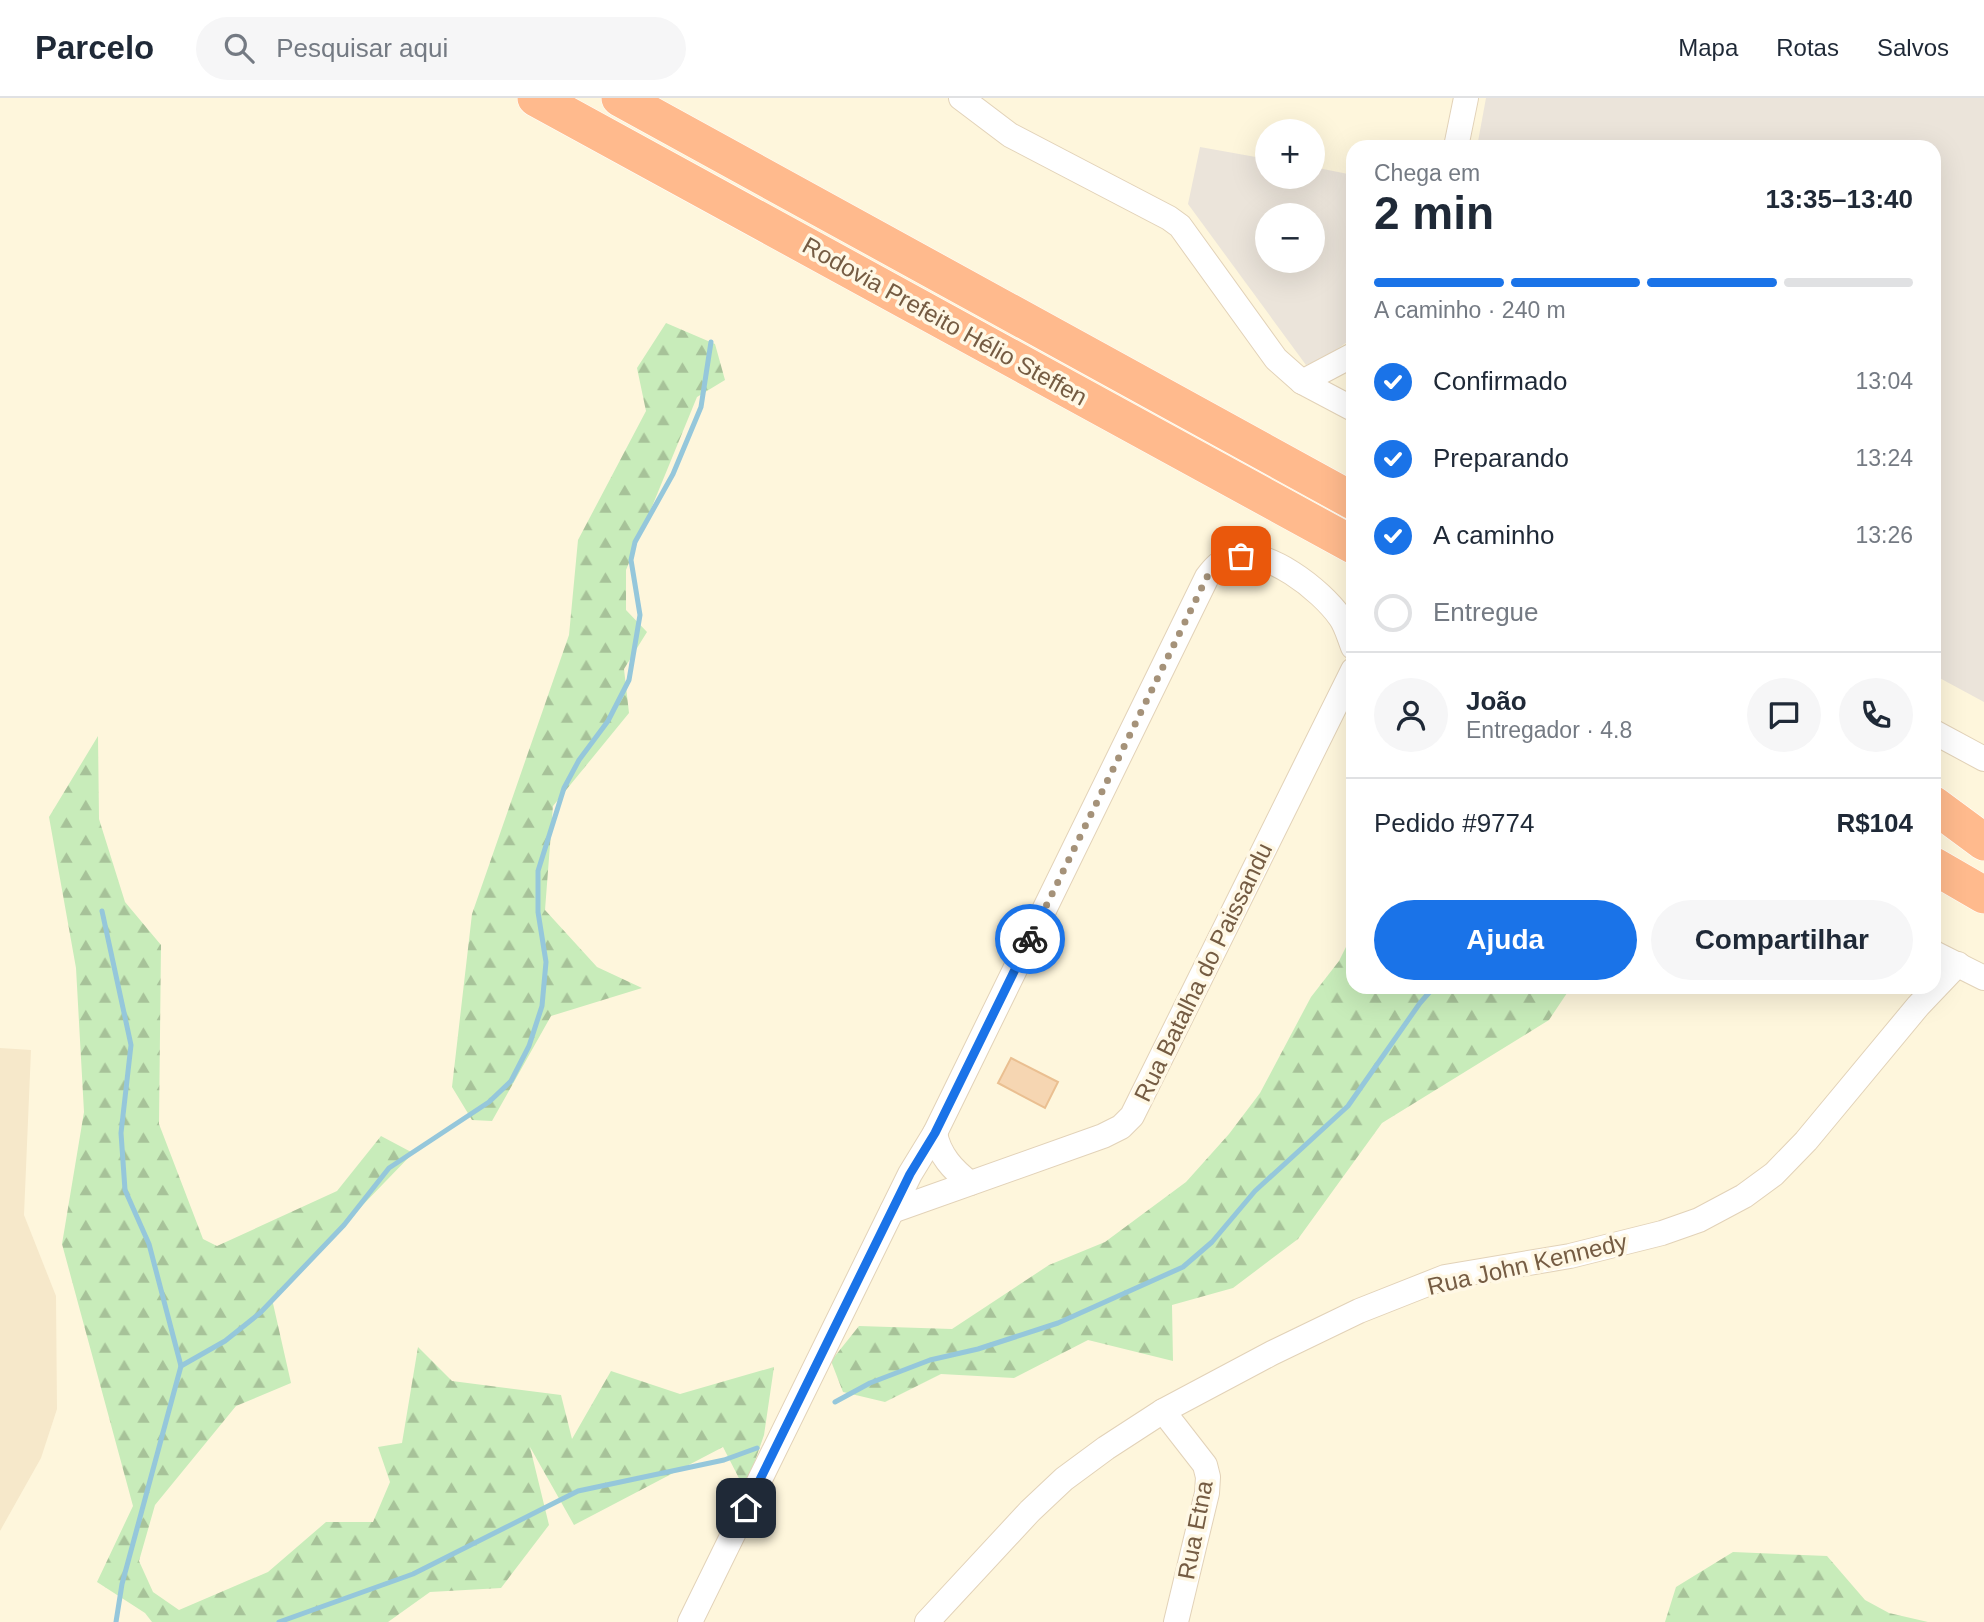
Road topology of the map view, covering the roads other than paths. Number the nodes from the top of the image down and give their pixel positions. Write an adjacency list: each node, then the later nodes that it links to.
1 (536, 98): 12 (highway, Rodovia Prefeito Hélio Steffen)
2 (620, 98): 6 (highway, Rodovia Prefeito Hélio Steffen)
3 (961, 98): 8 (street)
4 (1466, 98): 5 (street)
5 (1457, 140)
6 (1014, 315): 10 (highway); 11 (highway, Rodovia Prefeito Hélio Steffen)
7 (1346, 359): 8 (street)
8 (1302, 382): 9 (street)
9 (1346, 405)
10 (1346, 474)
11 (1346, 497)
12 (1346, 541)
13 (1346, 629): 28 (street)
14 (1346, 684): 29 (street, Rua Batalha do Paissandu)
15 (1941, 736): 16 (street)
16 (1984, 759)
17 (1941, 810): 19 (highway)
18 (1941, 829): 20 (highway)
19 (1984, 842)
20 (1984, 851)
21 (1941, 870): 22 (highway)
22 (1984, 895)
23 (1941, 956): 24 (street)
24 (1958, 964): 25 (street); 26 (street, Rua John Kennedy)
25 (1984, 978)
26 (1941, 982)
27 (1930, 994): 31 (street, Rua John Kennedy)
28 (935, 1133): 29 (street); 30 (street)
29 (970, 1183): 30 (street, Rua Batalha do Paissandu)
30 (892, 1210): 32 (street)
31 (1163, 1411): 33 (street, Rua John Kennedy); 34 (street, Rua Etna)
32 (690, 1622)
33 (927, 1622)
34 (1176, 1622)

